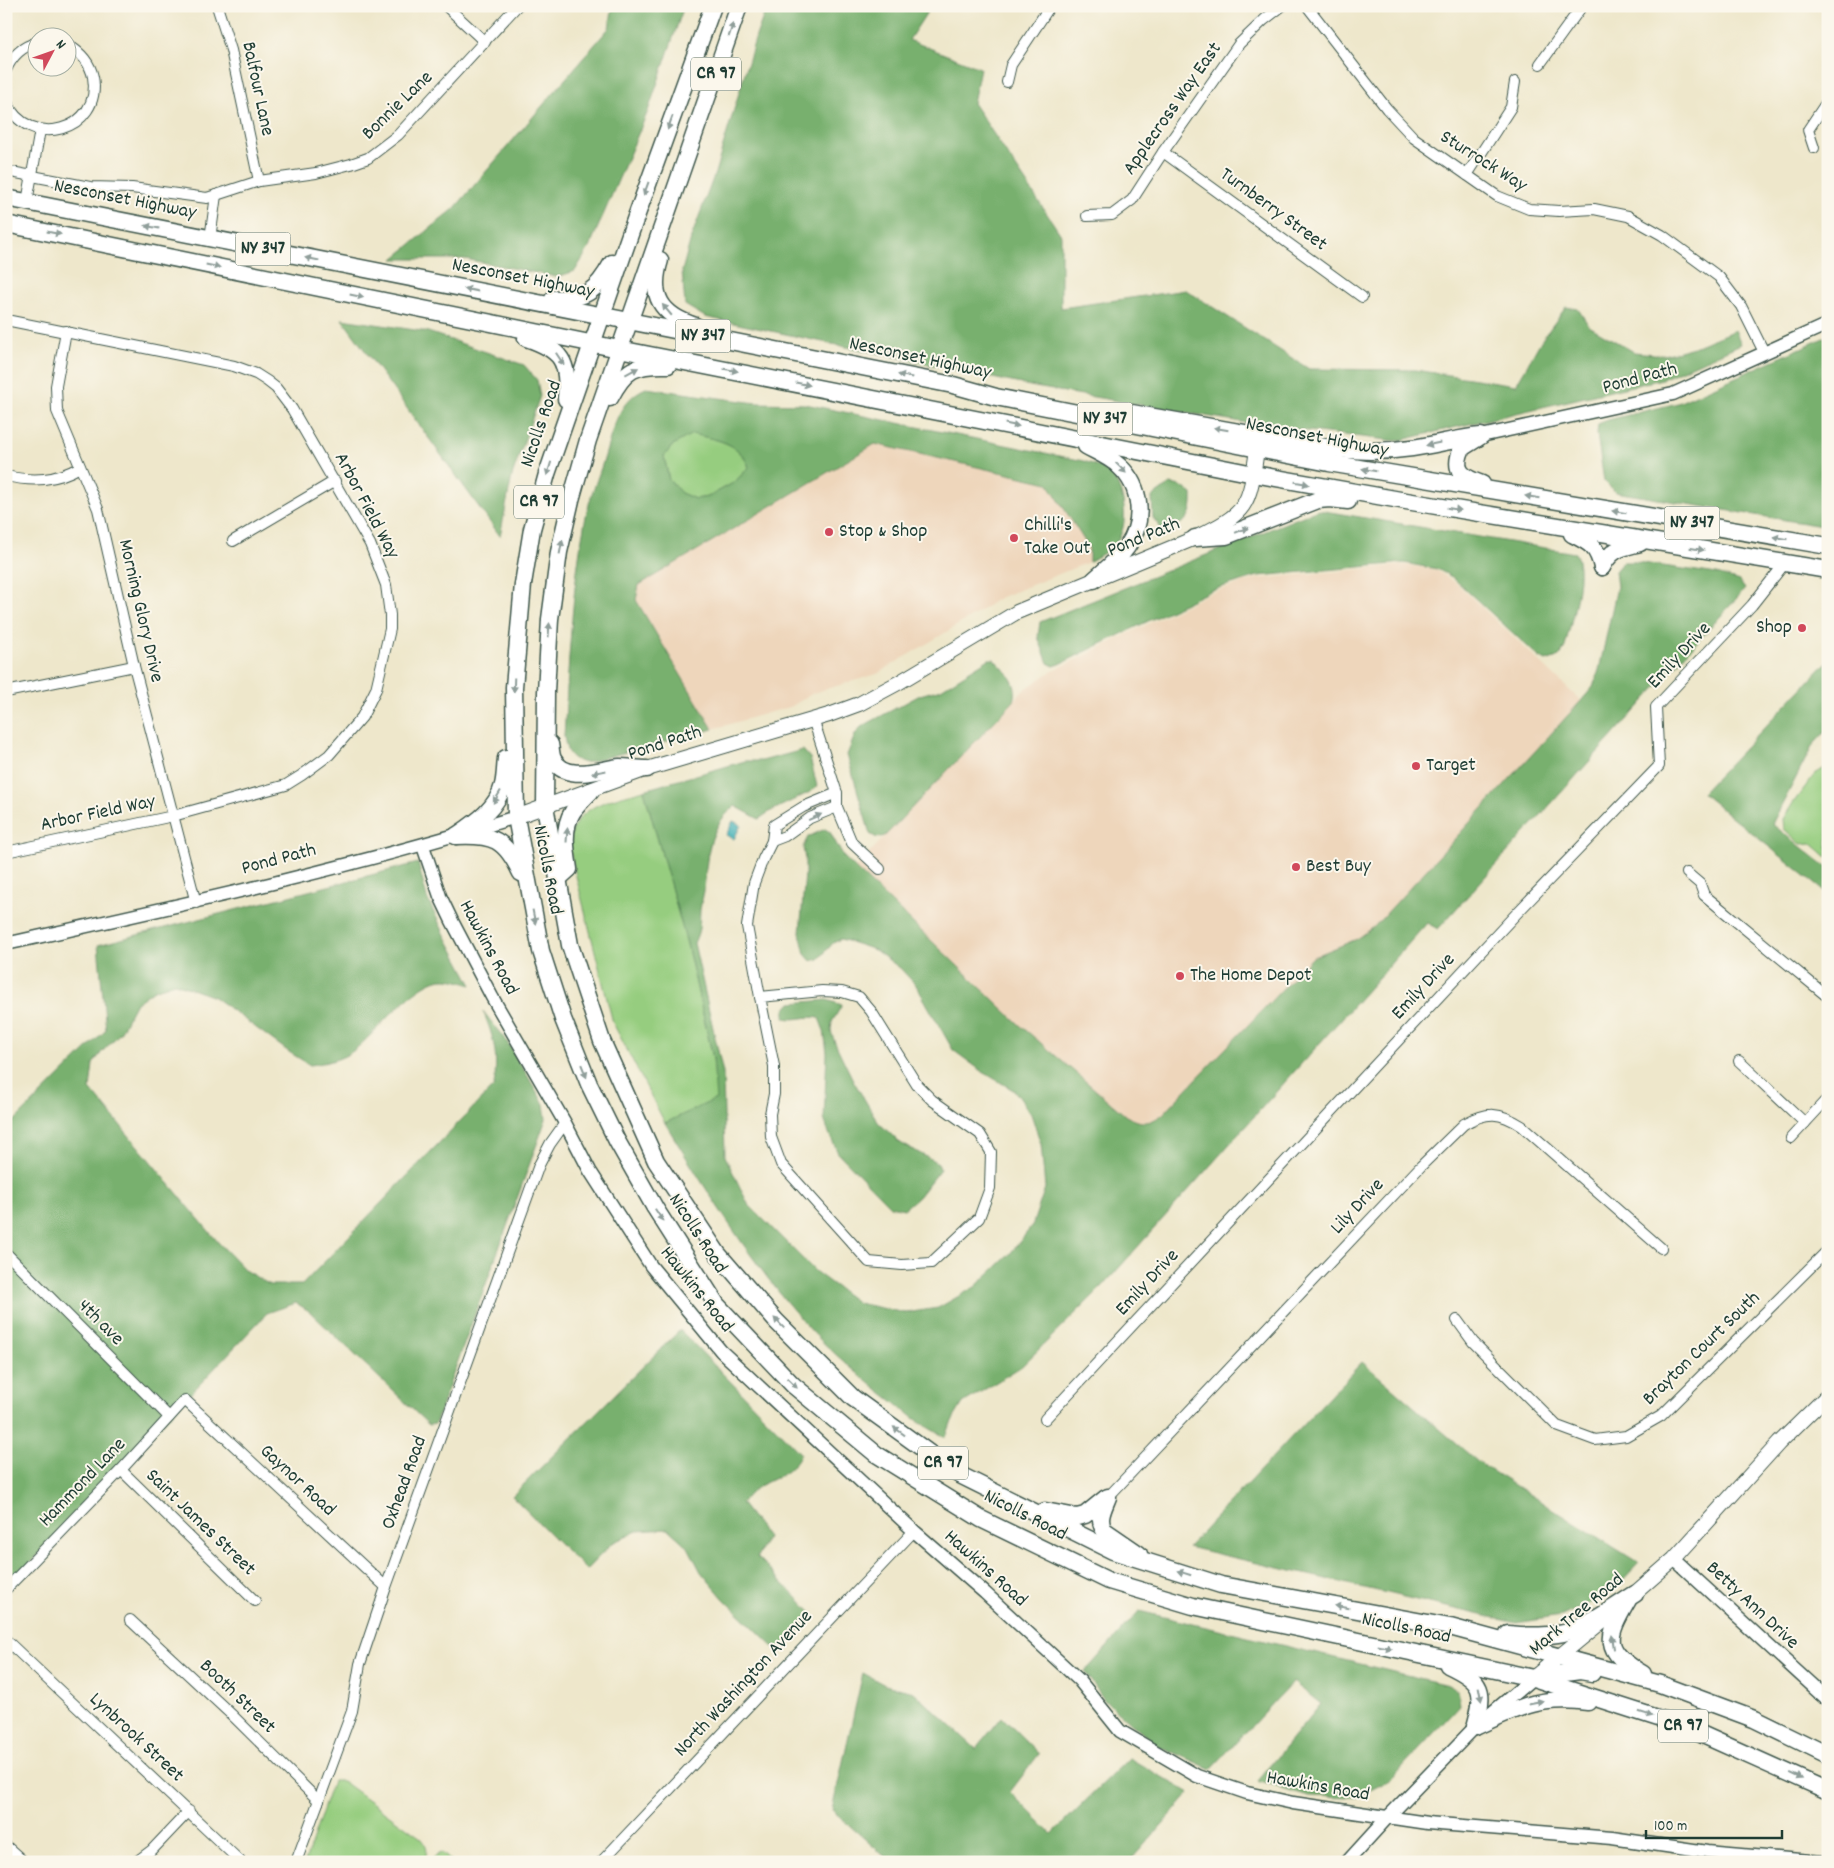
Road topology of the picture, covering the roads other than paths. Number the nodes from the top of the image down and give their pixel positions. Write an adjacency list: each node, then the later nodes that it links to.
1 (217, 6): 25 (street, Balfour Lane)
2 (446, 6): 10 (street)
3 (517, 6): 10 (street, Bonnie Lane)
4 (713, 6): 31 (highway, Nicolls Road / CR 97, one-way to 31)
5 (740, 6): 29 (highway, Nicolls Road / CR 97, one-way to 5)
6 (1050, 6): 15 (street)
7 (1282, 6): 21 (street, Applecross Way East)
8 (1307, 6): 23 (street, Sturrock Way)
9 (1582, 6): 13 (street)
10 (485, 42): 25 (street, Bonnie Lane)
11 (28, 45): 14 (street)
12 (78, 53): 19 (street)
13 (1540, 64)
14 (6, 70)
15 (1007, 82)
16 (1515, 82): 23 (street)
17 (1828, 100): 20 (street)
18 (6, 101): 19 (street)
19 (40, 130): 24 (street)
20 (1814, 148)
21 (1163, 152): 30 (street, Applecross Way East); 34 (street, Turnberry Street)
22 (6, 171): 24 (street, Bonnie Lane)
23 (1467, 175): 45 (street, Sturrock Way)
24 (31, 176): 26 (street, Bonnie Lane); 28 (street)
25 (259, 181): 26 (street, Bonnie Lane)
26 (216, 195): 33 (street)
27 (6, 198): 28 (highway, Nesconset Highway / NY 347)
28 (27, 202): 33 (highway, Nesconset Highway / NY 347, one-way to 28)
29 (670, 203): 39 (highway, Nicolls Road / CR 97); 44 (highway, one-way to 29)
30 (1087, 216)
31 (636, 217): 35 (highway); 36 (highway, Nicolls Road / CR 97)
32 (6, 224): 37 (highway, NY 347, one-way to 37)
33 (210, 239): 35 (highway, Nesconset Highway / NY 347, one-way to 33)
34 (1362, 297)
35 (519, 300): 36 (highway, Nesconset Highway / NY 347)
36 (602, 316): 39 (highway, Nesconset Highway / NY 347); 42 (highway, Nicolls Road / CR 97)
37 (470, 318): 42 (highway, NY 347); 48 (highway, one-way to 48)
38 (6, 320): 41 (street, Arbor Field Way)
39 (629, 321): 43 (highway, Nicolls Road / CR 97); 44 (highway, Nesconset Highway / NY 347)
40 (1828, 324): 45 (street, Pond Path)
41 (66, 331): 53 (street, Morning Glory Drive); 56 (street, Arbor Field Way)
42 (592, 343): 43 (highway, NY 347); 48 (highway, Nicolls Road / CR 97)
43 (619, 349): 46 (highway, NY 347); 51 (highway, Nicolls Road / CR 97)
44 (777, 351): 47 (highway, Nesconset Highway / NY 347, one-way to 44)
45 (1764, 352): 50 (street, Pond Path)
46 (706, 366): 49 (highway, NY 347, one-way to 49); 51 (highway, one-way to 46)
47 (953, 386): 50 (highway, one-way to 47); 52 (highway, Nesconset Highway / NY 347)
48 (564, 423): 70 (highway, Nicolls Road / CR 97, one-way to 70)
49 (1063, 435): 54 (highway, NY 347); 66 (highway, one-way to 66)
50 (1481, 436): 57 (highway)
51 (588, 440): 69 (highway, Nicolls Road / CR 97, one-way to 51)
52 (1257, 449): 54 (main road, Pond Path); 57 (highway, Nesconset Highway / NY 347, one-way to 52)
53 (80, 467): 55 (street); 67 (street, Morning Glory Drive)
54 (1254, 474): 58 (highway, NY 347, one-way to 58); 60 (main road, Pond Path)
55 (6, 476)
56 (335, 481): 61 (street); 77 (street, Arbor Field Way)
57 (1508, 493): 63 (highway, Nesconset Highway / NY 347, one-way to 57)
58 (1406, 502): 59 (highway, NY 347, one-way to 59); 60 (highway, one-way to 58)
59 (1555, 526): 62 (highway, NY 347); 62 (highway)
60 (1195, 538): 66 (main road, Pond Path)
61 (233, 541)
62 (1649, 542): 64 (highway, NY 347, one-way to 64)
63 (1828, 546)
64 (1784, 563): 65 (highway, NY 347); 105 (street, Emily Drive)
65 (1828, 570)
66 (1094, 580): 71 (main road, Pond Path)
67 (134, 666): 68 (street); 77 (street, Morning Glory Drive)
68 (6, 692)
69 (545, 715): 72 (highway, one-way to 69); 75 (highway, Nicolls Road / CR 97)
70 (514, 716): 78 (highway, Nicolls Road / CR 97); 81 (highway, one-way to 81)
71 (813, 720): 72 (main road, Pond Path); 74 (street)
72 (647, 769): 73 (main road, Pond Path)
73 (591, 791): 75 (main road, Pond Path); 87 (highway, one-way to 73)
74 (837, 793): 76 (street); 79 (street)
75 (545, 806): 78 (main road, Pond Path); 87 (highway, Nicolls Road / CR 97)
76 (838, 807): 80 (street, one-way to 76); 85 (street)
77 (173, 816): 84 (street, Arbor Field Way); 89 (street, Morning Glory Drive)
78 (516, 817): 81 (street, Pond Path); 88 (highway, Nicolls Road / CR 97)
79 (784, 819): 80 (street); 82 (street)
80 (792, 831): 82 (street)
81 (456, 836): 83 (street, Pond Path); 88 (highway)
82 (772, 841): 91 (street)
83 (423, 846): 89 (street, Pond Path); 95 (street, Hawkins Road)
84 (6, 852)
85 (880, 869)
86 (1687, 873): 92 (street)
87 (558, 879): 108 (highway, Nicolls Road / CR 97, one-way to 87)
88 (530, 895): 119 (highway, Nicolls Road / CR 97, one-way to 119)
89 (196, 903): 90 (street, Pond Path)
90 (6, 944)
91 (760, 997): 91 (street)
92 (1828, 997)
93 (1740, 1061): 96 (street)
94 (1828, 1098): 96 (street)
95 (564, 1123): 109 (street, Hawkins Road); 112 (street, Oxhead Road)
96 (1805, 1123): 97 (street)
97 (1791, 1138)
98 (1661, 1248): 107 (street, Lily Drive)
99 (6, 1253): 104 (street, 4th ave)
100 (1826, 1254): 101 (street, Brayton Court South)
101 (1457, 1320)
102 (1828, 1395): 110 (main road, Mark Tree Road)
103 (184, 1400): 104 (street, Hammond Lane); 112 (street, Gaynor Road)
104 (169, 1417): 106 (street, Hammond Lane)
105 (1045, 1420)
106 (121, 1470): 113 (street, Hammond Lane); 115 (street, Saint James Street)
107 (1108, 1497): 108 (highway); 111 (highway)
108 (1025, 1507): 111 (highway, Nicolls Road / CR 97)
109 (914, 1532): 131 (street, Hawkins Road); 138 (street, North Washington Avenue)
110 (1674, 1559): 114 (main road, Mark Tree Road); 123 (street, Betty Ann Drive)
111 (1153, 1564): 117 (highway, Nicolls Road / CR 97, one-way to 111)
112 (386, 1587): 129 (street, Oxhead Road)
113 (6, 1589)
114 (1632, 1596): 117 (highway); 120 (main road, Mark Tree Road); 122 (highway, one-way to 114)
115 (255, 1602)
116 (130, 1620): 129 (street, Booth Street)
117 (1450, 1627): 120 (highway, Nicolls Road / CR 97)
118 (6, 1640): 130 (street, Lynbrook Street)
119 (1430, 1656): 121 (highway, Nicolls Road / CR 97); 126 (highway, one-way to 126)
120 (1560, 1657): 121 (main road, Mark Tree Road); 122 (highway, Nicolls Road / CR 97)
121 (1533, 1678): 124 (highway, Nicolls Road / CR 97); 125 (highway); 126 (street, Mark Tree Road)
122 (1660, 1684): 125 (highway, Nicolls Road / CR 97)
123 (1828, 1700)
124 (1623, 1706): 126 (highway, one-way to 124); 128 (highway, Nicolls Road / CR 97, one-way to 128)
125 (1754, 1719): 127 (highway, Nicolls Road / CR 97)
126 (1475, 1728): 131 (street, Mark Tree Road)
127 (1828, 1755)
128 (1828, 1791)
129 (319, 1801): 137 (street, Oxhead Road)
130 (189, 1811): 135 (street); 136 (street, Lynbrook Street)
131 (1387, 1818): 133 (street, Hawkins Road); 139 (street, Mark Tree Road)
132 (6, 1846): 134 (street)
133 (1706, 1857): 140 (street, Hawkins Road)
134 (24, 1862)
135 (136, 1862)
136 (241, 1862)
137 (296, 1862)
138 (601, 1862)
139 (1347, 1862)
140 (1823, 1862)

